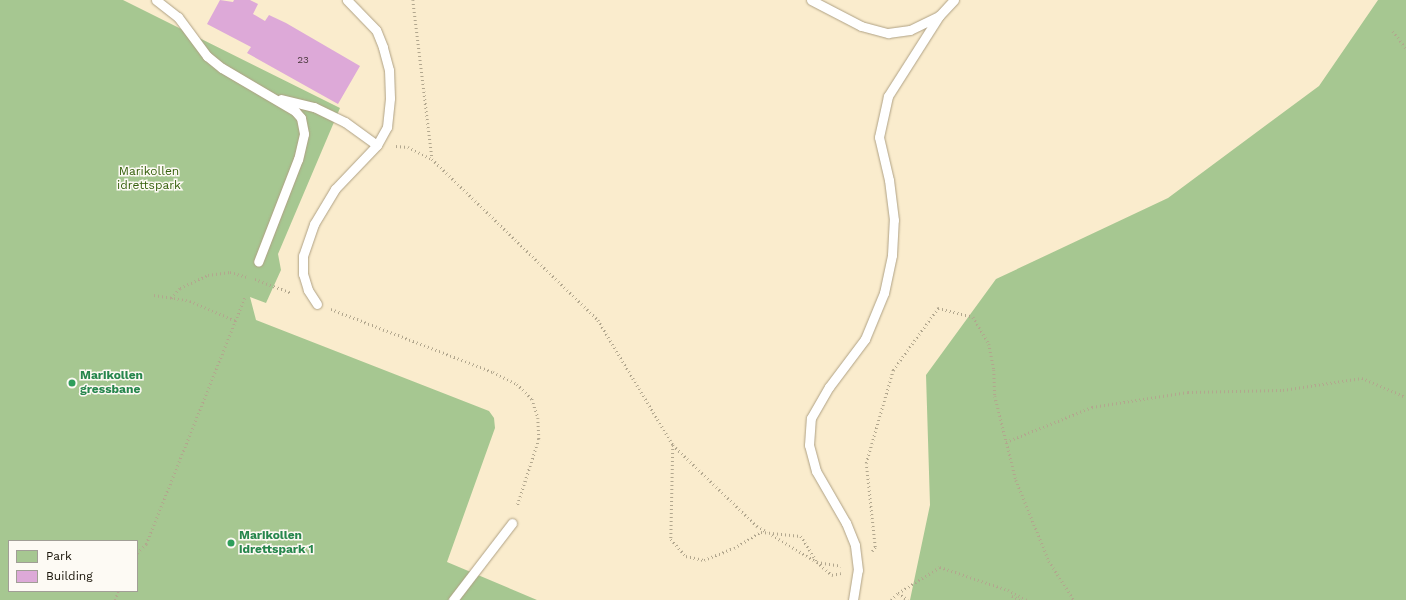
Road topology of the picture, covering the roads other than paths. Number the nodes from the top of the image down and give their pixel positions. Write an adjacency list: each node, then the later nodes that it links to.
1 (156, 0): 6 (lane)
2 (347, 0): 7 (lane)
3 (811, 0): 5 (lane)
4 (954, 0): 5 (lane)
5 (939, 16): 12 (lane)
6 (270, 96): 7 (lane); 8 (lane)
7 (377, 145): 9 (lane)
8 (258, 262)
9 (317, 304)
10 (512, 523): 11 (lane)
11 (453, 600)
12 (853, 600)

